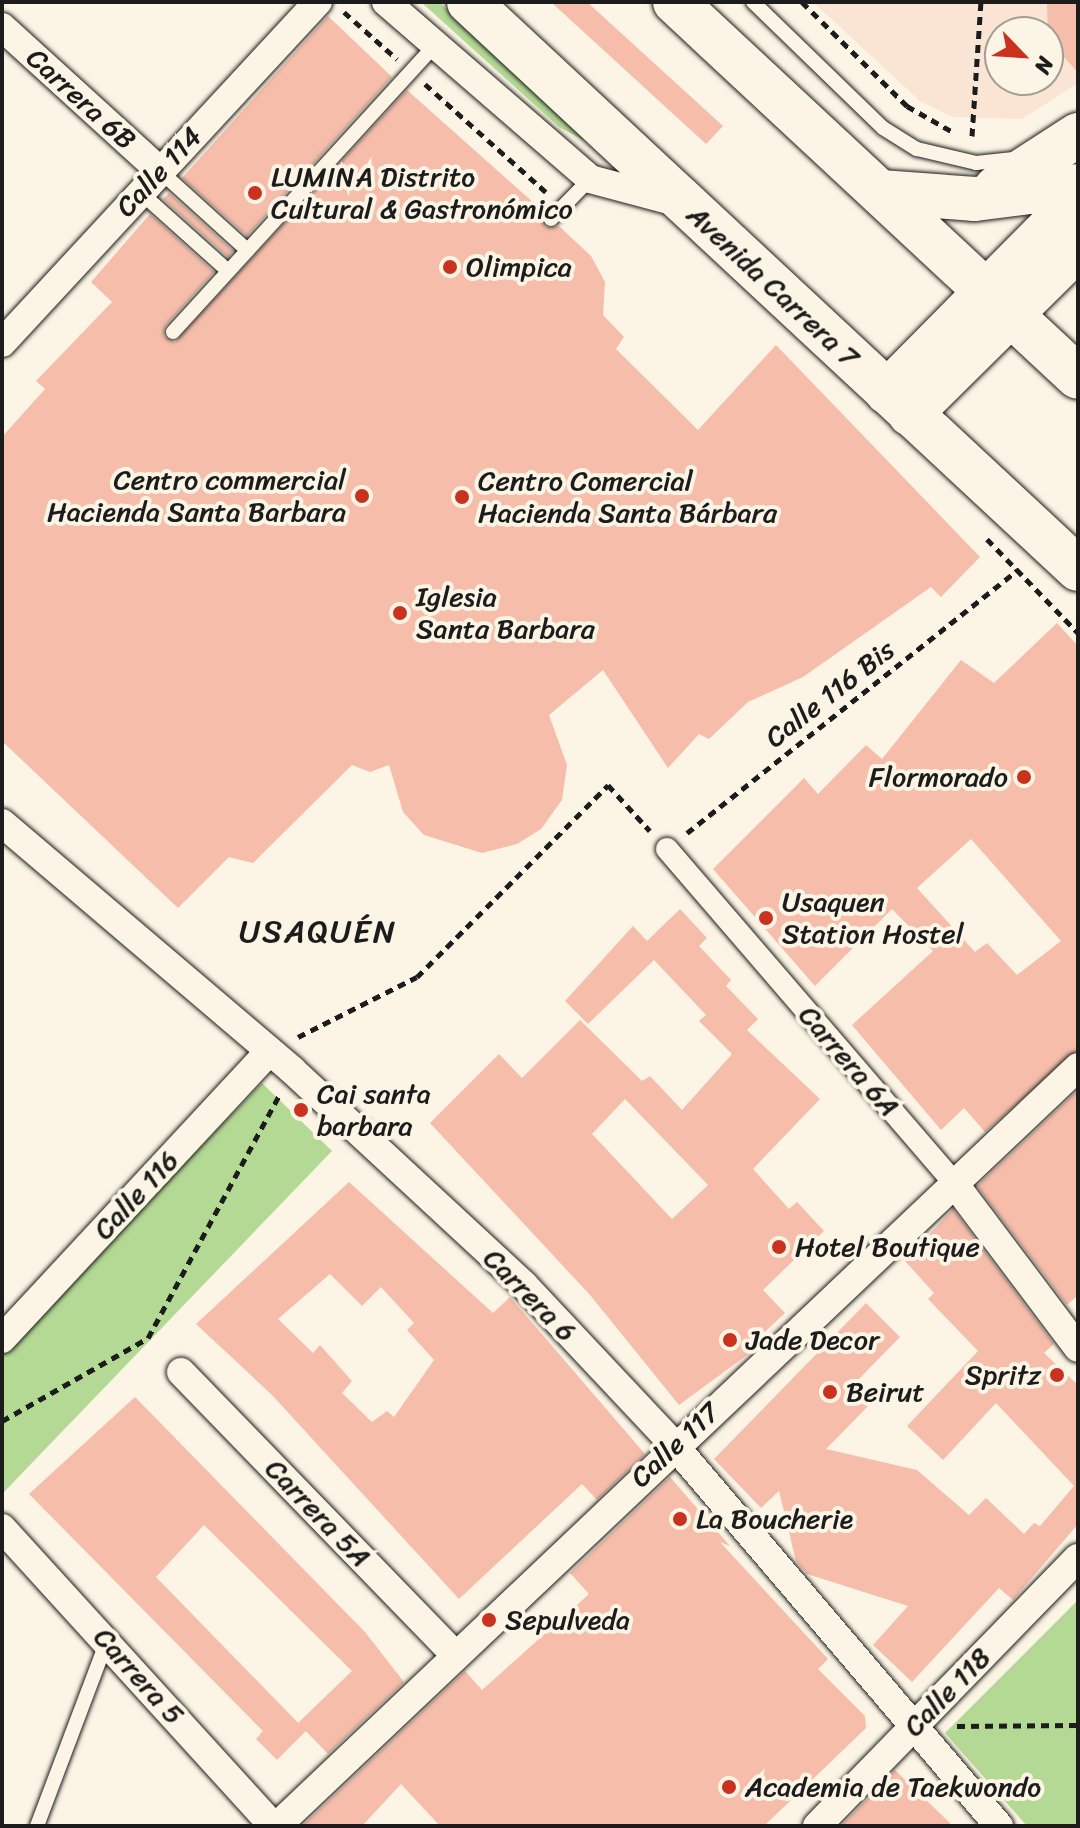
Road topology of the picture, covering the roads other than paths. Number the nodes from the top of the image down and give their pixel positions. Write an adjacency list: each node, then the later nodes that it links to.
1 (318, 2): 9 (street, Calle 114)
2 (386, 2): 7 (street)
3 (469, 2): 14 (main road, Avenida Carrera 7)
4 (675, 2): 12 (main road)
5 (753, 2): 8 (lane)
6 (2, 27): 9 (street, Carrera 6B)
7 (435, 45): 10 (street); 17 (lane)
8 (1069, 159): 12 (main road)
9 (160, 171): 11 (street, Calle 114); 17 (lane)
10 (590, 179): 14 (street); 15 (lane)
11 (140, 192): 19 (lane); 22 (street, Calle 114)
12 (880, 192): 20 (main road)
13 (1078, 199): 20 (main road)
14 (686, 205): 24 (main road, Avenida Carrera 7)
15 (551, 219)
16 (1078, 248): 20 (main road)
17 (247, 250): 19 (lane)
18 (1078, 269): 20 (main road)
19 (228, 271): 21 (lane)
20 (999, 302): 23 (main road); 24 (main road)
21 (173, 332)
22 (2, 343)
23 (1078, 377)
24 (898, 403): 25 (main road, Avenida Carrera 7)
25 (1078, 569)
26 (2, 823): 28 (street, Carrera 6)
27 (667, 849): 30 (street, Carrera 6A)
28 (270, 1051): 31 (street, Calle 116); 34 (street, Carrera 6)
29 (1078, 1067): 30 (street, Calle 117)
30 (954, 1183): 32 (street, Carrera 6A); 34 (street, Calle 117)
31 (2, 1339)
32 (1078, 1348)
33 (181, 1372): 38 (street, Carrera 5A)
34 (674, 1445): 38 (street, Calle 117); 39 (street, Carrera 6)
35 (2, 1528): 37 (street, Carrera 5)
36 (1078, 1558): 39 (street, Calle 118)
37 (108, 1641): 40 (lane); 41 (street, Carrera 5)
38 (455, 1655): 41 (street, Calle 117)
39 (914, 1727): 42 (street, Calle 118); 43 (street, Carrera 6)
40 (37, 1826)
41 (275, 1826)
42 (817, 1826)
43 (999, 1826)

